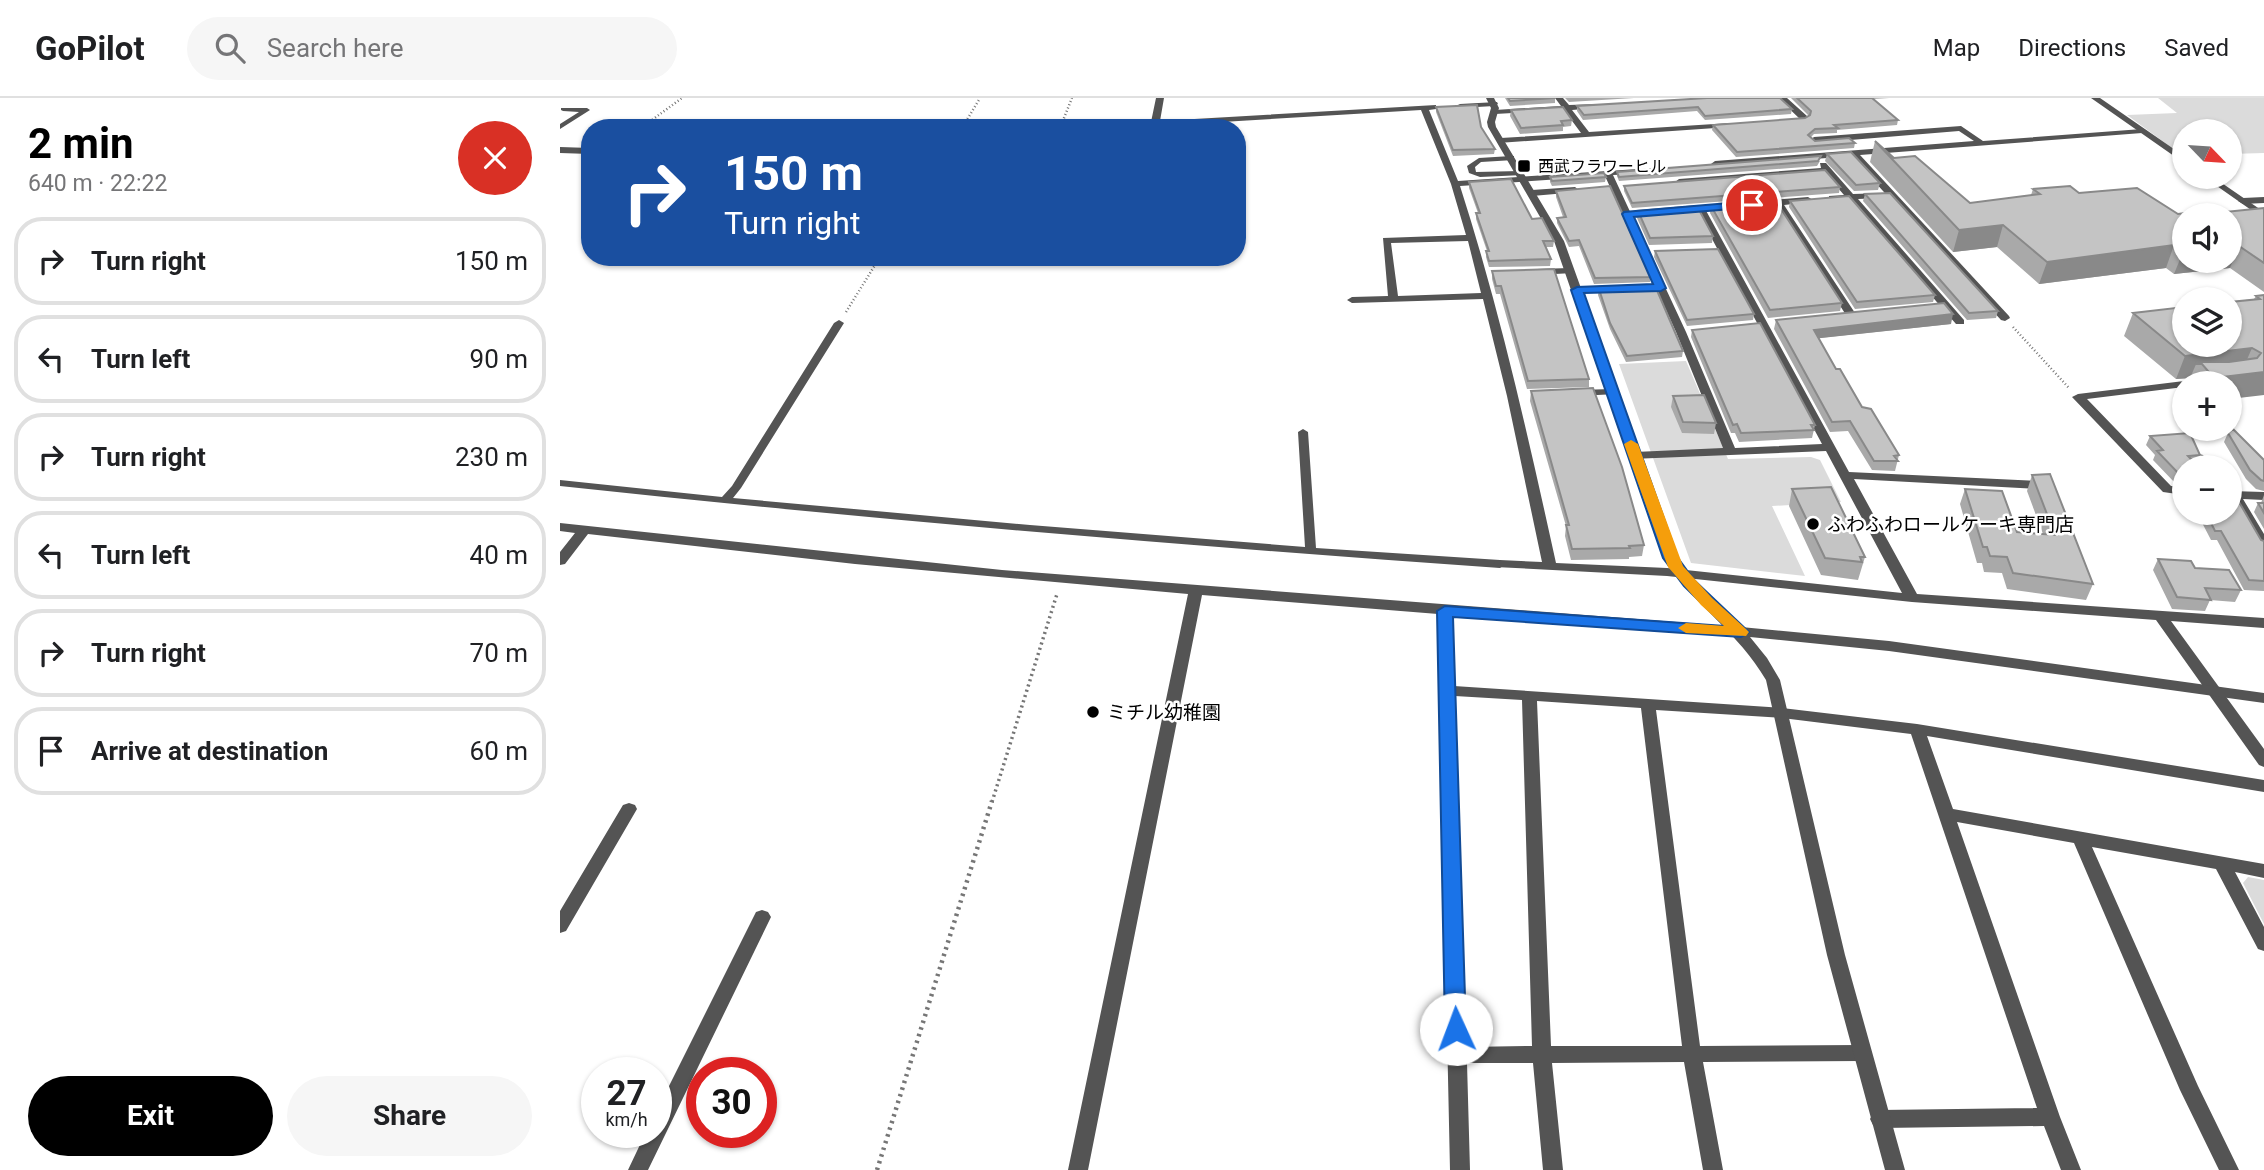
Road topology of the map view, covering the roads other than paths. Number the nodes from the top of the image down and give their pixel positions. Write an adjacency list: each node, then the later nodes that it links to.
1 (580, 98): 12 (lane)
2 (1160, 98): 13 (street)
3 (1559, 98): 11 (street)
4 (1782, 98): 19 (street)
5 (2095, 98): 17 (street)
6 (1493, 105): 8 (street); 11 (street); 20 (street)
7 (1606, 105): 11 (street)
8 (1452, 106)
9 (1438, 107): 10 (street)
10 (1424, 108): 14 (street); 35 (street)
11 (1566, 108): 18 (street)
12 (562, 110): 16 (lane)
13 (1156, 119)
14 (1239, 119)
15 (1739, 124): 18 (street)
16 (560, 127)
17 (2142, 131): 21 (street); 24 (street)
18 (1587, 135): 20 (street)
19 (1814, 139): 21 (street); 26 (street)
20 (1501, 141): 28 (street)
21 (1981, 143): 25 (street)
22 (560, 150): 23 (street)
23 (581, 151)
24 (2172, 152)
25 (1853, 153): 26 (street); 42 (street)
26 (1830, 155): 27 (street)
27 (1815, 156): 29 (street); 31 (street)
28 (1511, 158): 33 (street); 33 (lane)
29 (1704, 165)
30 (1649, 170): 32 (street)
31 (1828, 170): 34 (street); 43 (street)
32 (1608, 173): 33 (street); 37 (street)
33 (1522, 176): 35 (street); 41 (street)
34 (1668, 183)
35 (1455, 184): 54 (street)
36 (1629, 186): 37 (street)
37 (1615, 187): 38 (street); 52 (street)
38 (1601, 188)
39 (1588, 189): 41 (street)
40 (2225, 189): 47 (street)
41 (1532, 193): 59 (street)
42 (1890, 194): 43 (street); 75 (street)
43 (1851, 197): 44 (street); 70 (street)
44 (1826, 199)
45 (1814, 200): 48 (street)
46 (2264, 200): 47 (street)
47 (2242, 201): 53 (street)
48 (1778, 202): 49 (street); 73 (street)
49 (1752, 205)
50 (1701, 209): 55 (street)
51 (1640, 213): 52 (street)
52 (1627, 214): 57 (street)
53 (2264, 216)
54 (1472, 238): 61 (street); 69 (street)
55 (1722, 249): 56 (street); 82 (street)
56 (1709, 250)
57 (1644, 251): 58 (street); 65 (street)
58 (1657, 251)
59 (1570, 271): 60 (street); 66 (street)
60 (1519, 272)
61 (1480, 273): 62 (street); 67 (street)
62 (1493, 273)
63 (1633, 288): 66 (street)
64 (1647, 288): 65 (street)
65 (1661, 288): 83 (street)
66 (1577, 290): 79 (street)
67 (1486, 296): 69 (street); 99 (street)
68 (1352, 300): 69 (street)
69 (1394, 300)
70 (1946, 306): 71 (street); 76 (street)
71 (1932, 307)
72 (1864, 312): 73 (street)
73 (1850, 313): 74 (street)
74 (1838, 315)
75 (2005, 318)
76 (1960, 322)
77 (839, 323): 91 (lane)
78 (2172, 385): 88 (street)
79 (1612, 391): 80 (street); 84 (street)
80 (1562, 394)
81 (1303, 432): 96 (lane)
82 (1830, 447): 83 (street); 85 (street)
83 (1730, 451): 84 (street)
84 (1635, 456): 100 (street)
85 (1845, 475): 87 (street); 102 (street)
86 (560, 483): 91 (lane)
87 (2040, 485)
88 (2172, 490)
89 (2242, 494): 90 (street)
90 (2264, 496)
91 (724, 501): 96 (lane)
92 (2242, 510): 95 (street)
93 (560, 527): 94 (street)
94 (584, 530): 97 (street); 101 (street)
95 (2264, 545)
96 (1311, 551): 98 (lane)
97 (560, 561)
98 (1500, 564): 99 (street)
99 (1550, 567): 100 (street)
100 (1681, 575): 102 (street); 106 (street)
101 (1196, 590): 103 (street); 131 (street)
102 (1912, 598): 104 (street)
103 (1445, 611): 106 (street); 107 (street)
104 (2160, 615): 105 (street); 108 (street)
105 (2264, 623)
106 (1741, 632): 108 (street); 112 (street)
107 (1446, 690): 109 (street); 127 (street)
108 (2215, 690): 110 (street); 114 (street)
109 (1529, 696): 111 (street); 124 (street)
110 (2264, 698)
111 (1648, 704): 112 (street); 126 (street)
112 (1782, 713): 113 (street); 125 (street)
113 (1917, 729): 115 (street); 117 (street)
114 (2264, 761)
115 (2264, 786)
116 (629, 809): 122 (street)
117 (1945, 814): 118 (street); 128 (street)
118 (2081, 839): 119 (street); 137 (street)
119 (2222, 864): 120 (street); 123 (street)
120 (2264, 871)
121 (762, 917): 130 (street)
122 (560, 926)
123 (2264, 944)
124 (1542, 1053): 126 (street); 127 (street); 133 (street)
125 (1861, 1053): 126 (street); 129 (street)
126 (1692, 1054): 134 (street)
127 (1456, 1055): 132 (street)
128 (2050, 1117): 129 (street); 136 (street)
129 (1880, 1119): 135 (street)
130 (638, 1170)
131 (1078, 1170)
132 (1460, 1170)
133 (1553, 1170)
134 (1713, 1170)
135 (1895, 1170)
136 (2071, 1170)
137 (2230, 1170)

